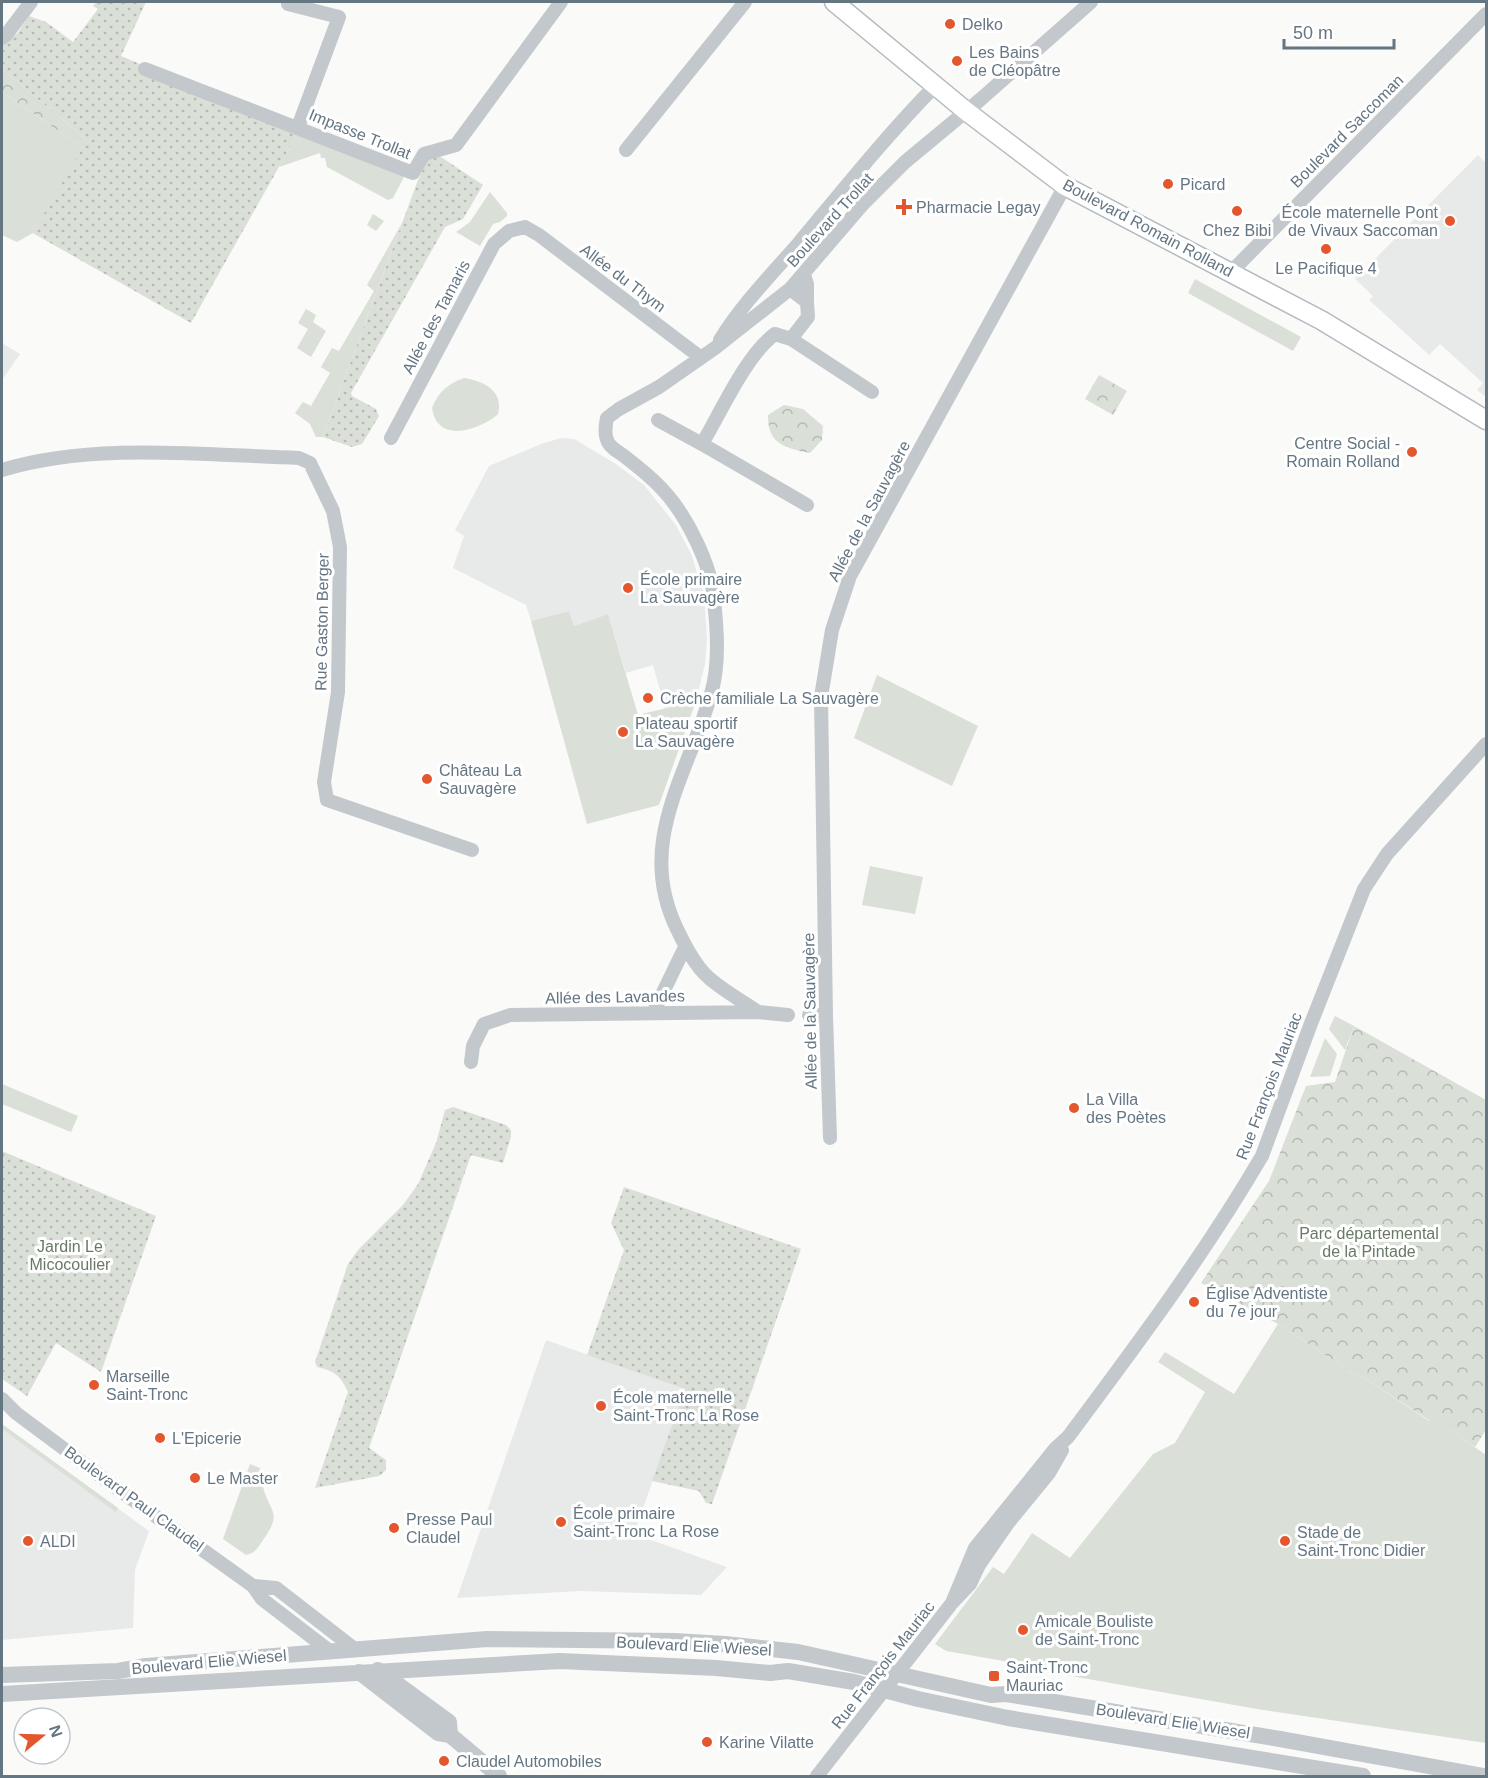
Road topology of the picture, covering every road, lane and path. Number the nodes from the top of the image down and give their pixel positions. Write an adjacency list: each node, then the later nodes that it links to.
1 (31, 2): 8 (street)
2 (561, 2): 12 (street, Impasse Trollat)
3 (745, 2): 13 (street)
4 (834, 2): 10 (main road, Boulevard Romain Rolland)
5 (1091, 2): 11 (street, Boulevard Trollat)
6 (288, 4): 12 (street)
7 (1486, 15): 16 (street, Boulevard Saccoman)
8 (2, 38)
9 (145, 69): 12 (street, Impasse Trollat)
10 (936, 85): 11 (main road, Boulevard Romain Rolland); 21 (street, Boulevard Trollat)
11 (966, 111): 14 (main road, Boulevard Romain Rolland); 17 (street, Boulevard Trollat)
12 (298, 127)
13 (626, 150)
14 (1065, 186): 16 (main road, Boulevard Romain Rolland); 37 (street, Allée de la Sauvagère)
15 (525, 227): 22 (street, Allée du Thym); 26 (street, Allée des Tamaris)
16 (1231, 272): 25 (main road, Boulevard Romain Rolland)
17 (804, 275): 18 (street, Boulevard Trollat); 19 (street)
18 (790, 289): 19 (street); 21 (street, Boulevard Trollat)
19 (807, 302): 20 (street)
20 (791, 339): 23 (street); 27 (street)
21 (715, 348): 22 (street, Boulevard Trollat)
22 (700, 357): 32 (street, Boulevard Trollat)
23 (872, 392)
24 (658, 420): 27 (street)
25 (1486, 420)
26 (391, 438)
27 (702, 444): 29 (street)
28 (2, 470): 31 (street, Rue Gaston Berger)
29 (807, 505)
30 (1486, 744): 49 (street, Rue François Mauriac)
31 (472, 850)
32 (685, 947): 33 (street, Boulevard Trollat); 34 (street)
33 (758, 1012): 34 (street, Allée des Lavandes); 35 (street, Allée des Lavandes)
34 (653, 1013): 38 (street, Allée des Lavandes)
35 (788, 1015)
36 (809, 1015): 37 (street)
37 (826, 1016): 39 (street, Allée de la Sauvagère)
38 (471, 1062)
39 (830, 1138)
40 (2, 1399): 42 (street, Boulevard Paul Claudel)
41 (2, 1405): 42 (street, Boulevard Paul Claudel)
42 (16, 1413): 43 (street, Boulevard Paul Claudel)
43 (253, 1586): 44 (street, Boulevard Paul Claudel); 45 (street, Boulevard Paul Claudel)
44 (356, 1650): 45 (street, Boulevard Elie Wiesel); 46 (street, Boulevard Paul Claudel); 49 (street, Boulevard Elie Wiesel)
45 (331, 1652): 47 (street, Boulevard Paul Claudel); 48 (street, Boulevard Elie Wiesel)
46 (381, 1672): 47 (street, Boulevard Elie Wiesel); 50 (street, Boulevard Elie Wiesel); 52 (street, Boulevard Paul Claudel)
47 (361, 1673): 51 (street, Boulevard Elie Wiesel); 52 (street, Boulevard Paul Claudel)
48 (2, 1675)
49 (897, 1675): 50 (street, Rue François Mauriac); 56 (street, Boulevard Elie Wiesel)
50 (885, 1691): 54 (street, Rue François Mauriac); 55 (street, Boulevard Elie Wiesel)
51 (2, 1694)
52 (450, 1735): 53 (street, Boulevard Paul Claudel)
53 (499, 1776)
54 (817, 1776)
55 (1364, 1776)
56 (1485, 1776)

